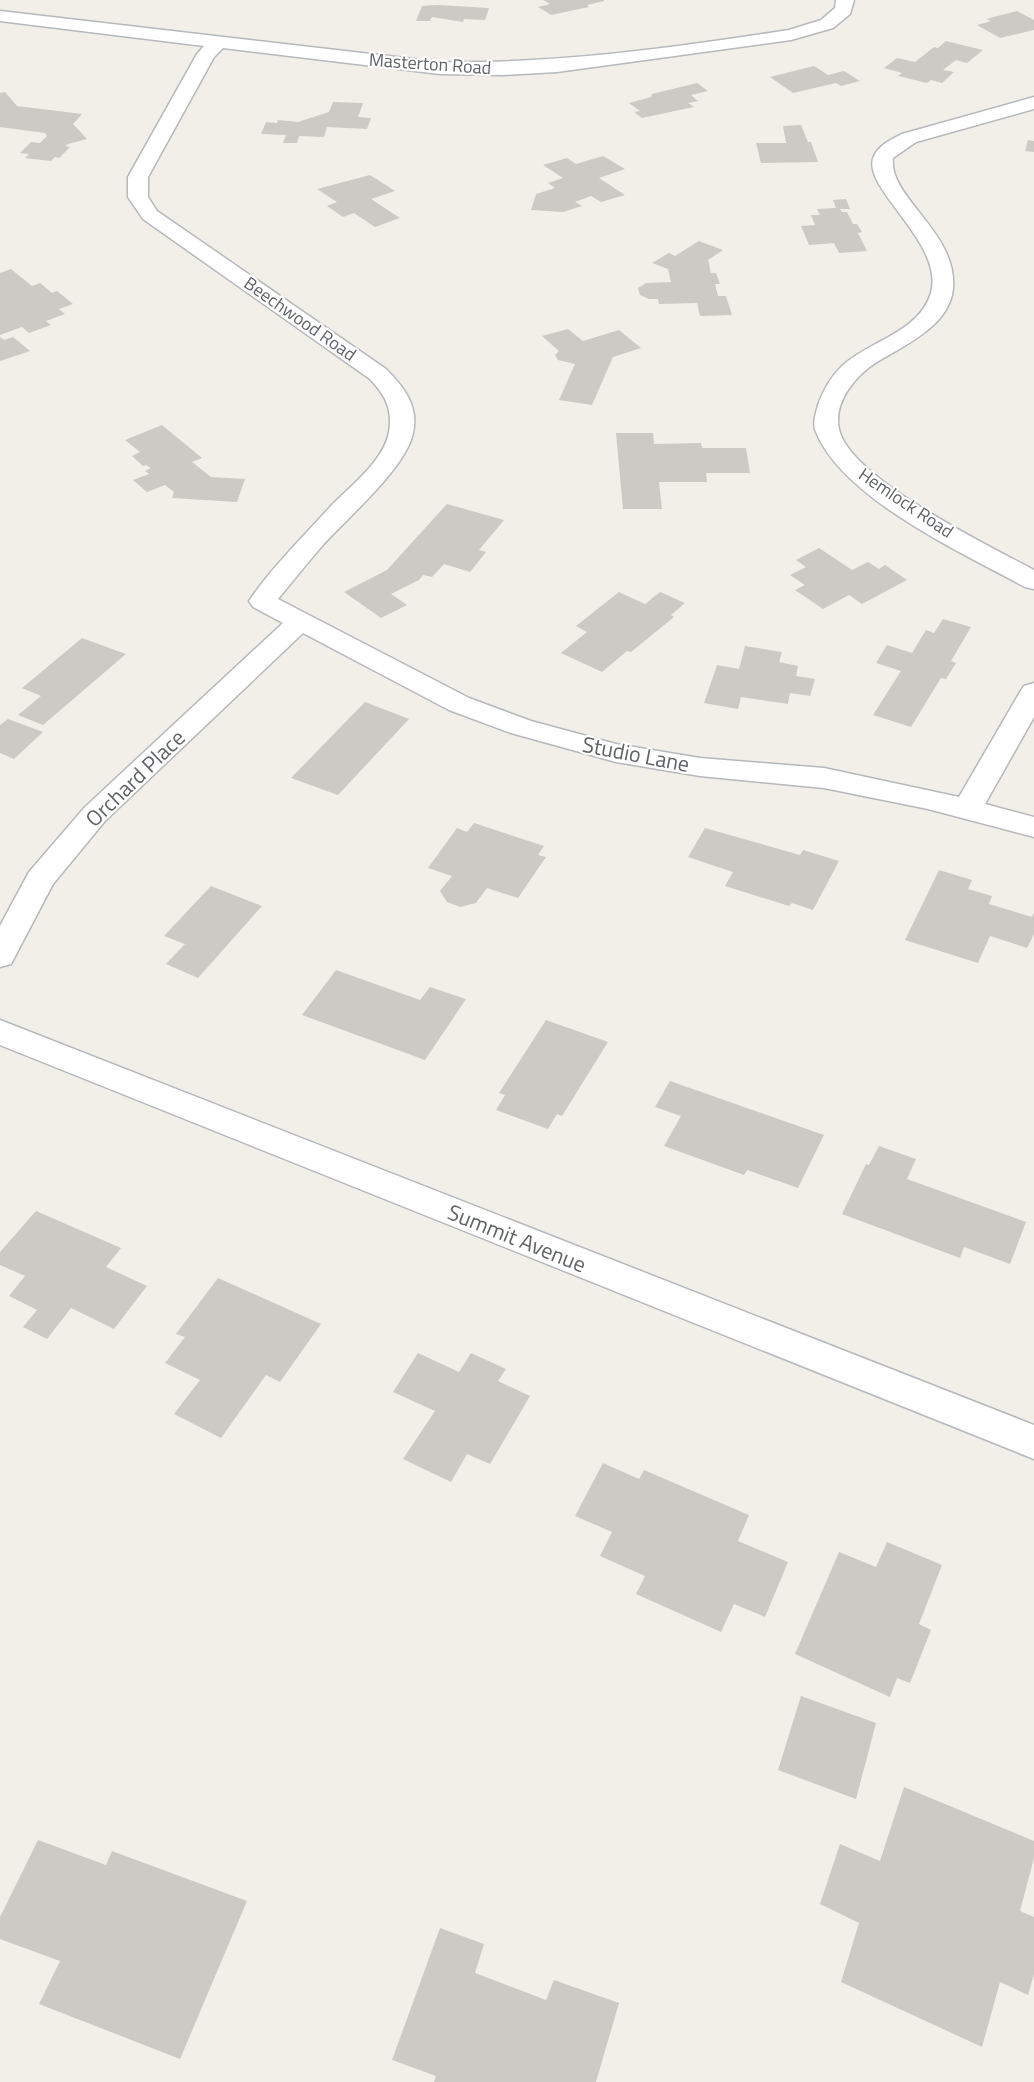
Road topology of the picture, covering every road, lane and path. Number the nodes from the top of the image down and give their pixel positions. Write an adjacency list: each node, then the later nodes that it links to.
1 (845, 0): 3 (street, Masterton Road)
2 (0, 16): 3 (street, Masterton Road)
3 (218, 42): 6 (street, Beechwood Road)
4 (1034, 103): 5 (street, Hemlock Road)
5 (1034, 581)
6 (262, 601): 7 (street, Studio Lane)
7 (299, 622): 9 (street, Studio Lane); 11 (street, Orchard Place)
8 (1034, 692): 9 (street)
9 (967, 809): 10 (street, Studio Lane)
10 (1034, 827)
11 (0, 956)
12 (0, 1032): 13 (street, Summit Avenue)
13 (1034, 1442)

